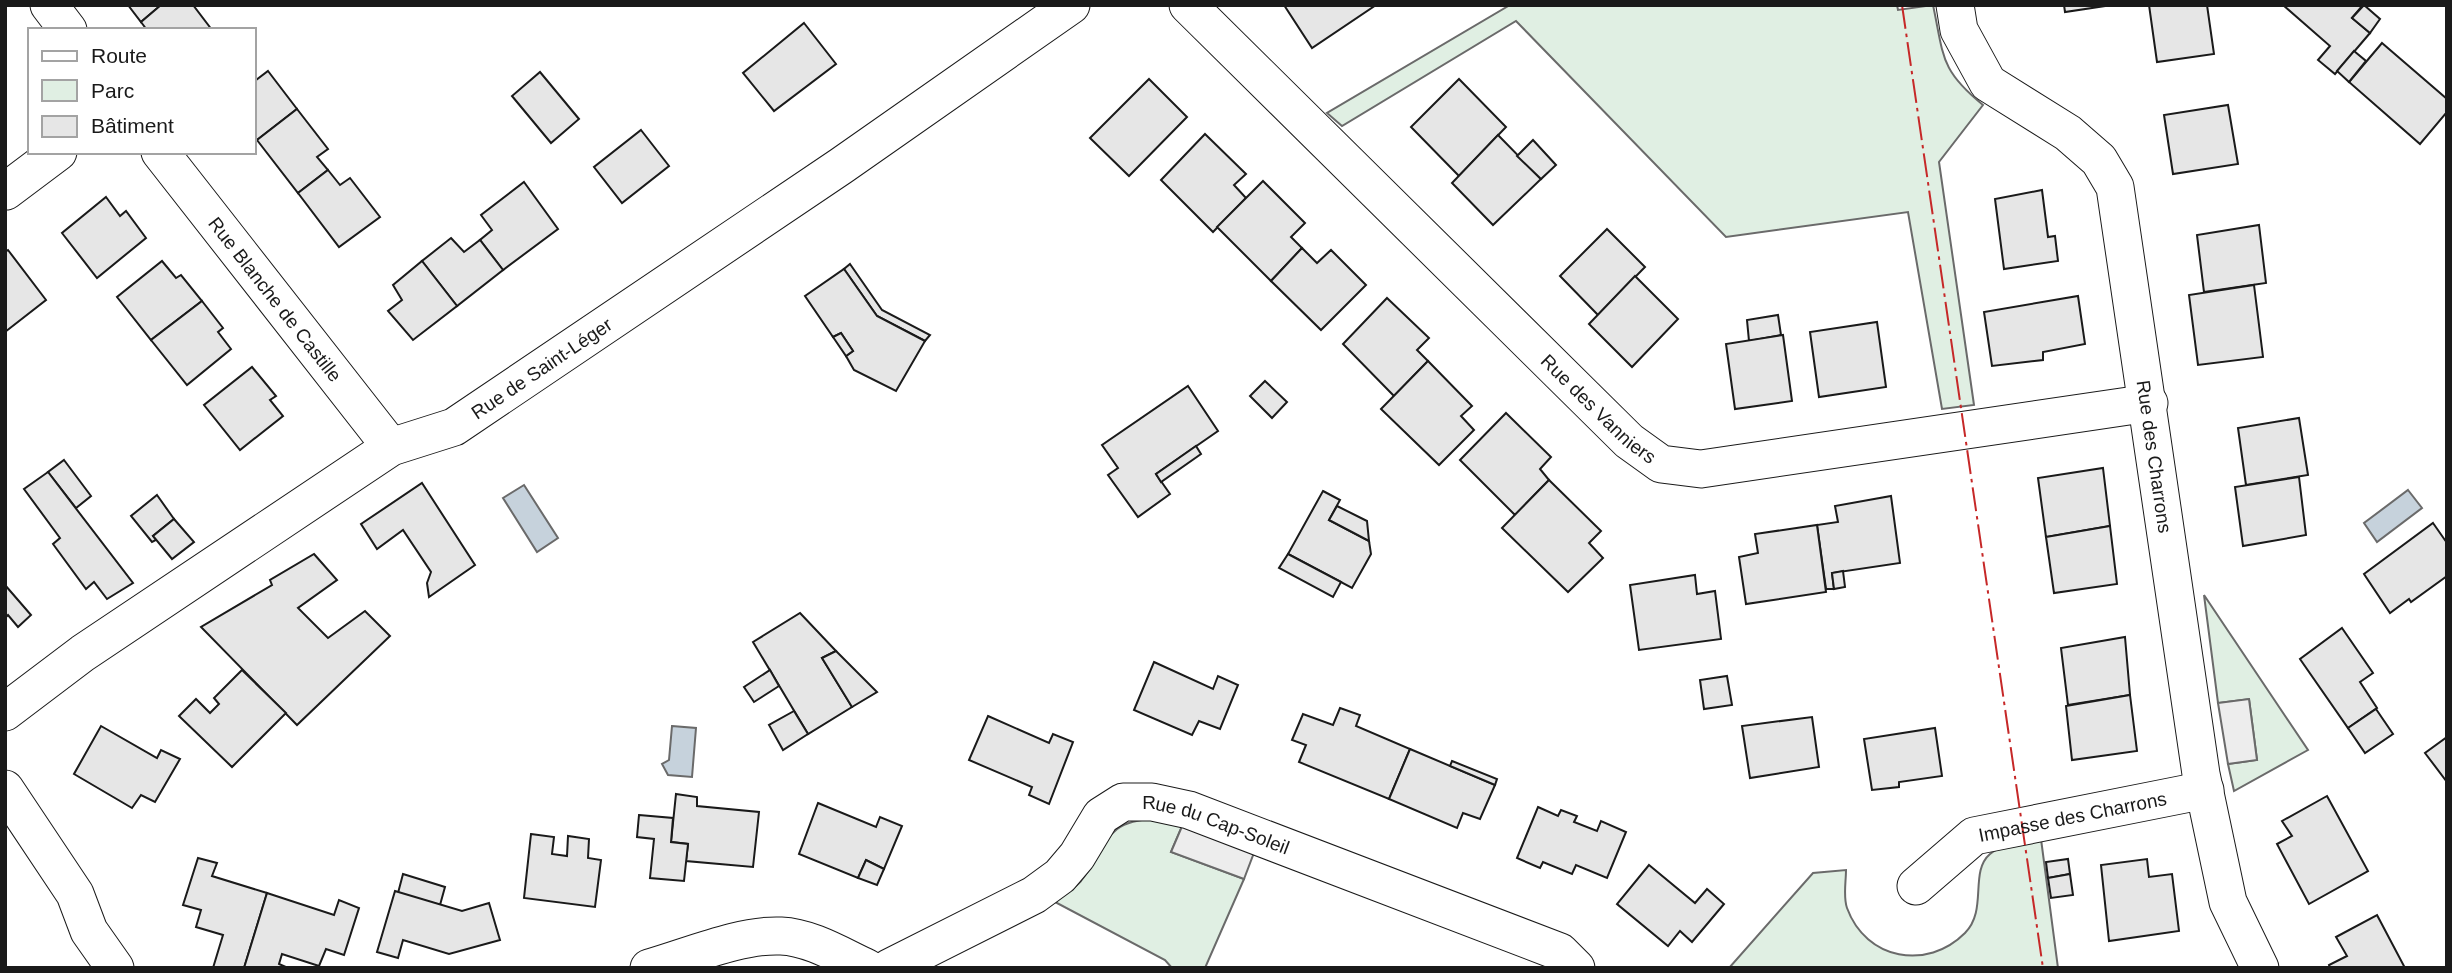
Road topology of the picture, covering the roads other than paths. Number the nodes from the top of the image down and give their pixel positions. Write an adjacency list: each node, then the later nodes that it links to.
1 (50, 5): 5 (street)
2 (1071, 5): 10 (street, Rue de Saint-Léger)
3 (1188, 5): 9 (street, Rue des Vanniers)
4 (1955, 5): 9 (street, Rue des Charrons)
5 (67, 28)
6 (55, 154): 8 (street)
7 (162, 154): 10 (street, Rue Blanche de Castille)
8 (6, 190)
9 (2149, 403): 13 (street, Rue des Charrons)
10 (391, 447): 11 (street, Rue de Saint-Léger)
11 (5, 712)
12 (5, 789): 15 (street)
13 (2205, 790): 14 (street, Impasse des Charrons); 20 (street, Rue des Charrons)
14 (1916, 886)
15 (115, 968)
16 (649, 968): 17 (street)
17 (867, 968)
18 (889, 968): 19 (street, Rue du Cap-Soleil)
19 (1576, 968)
20 (2260, 968)

